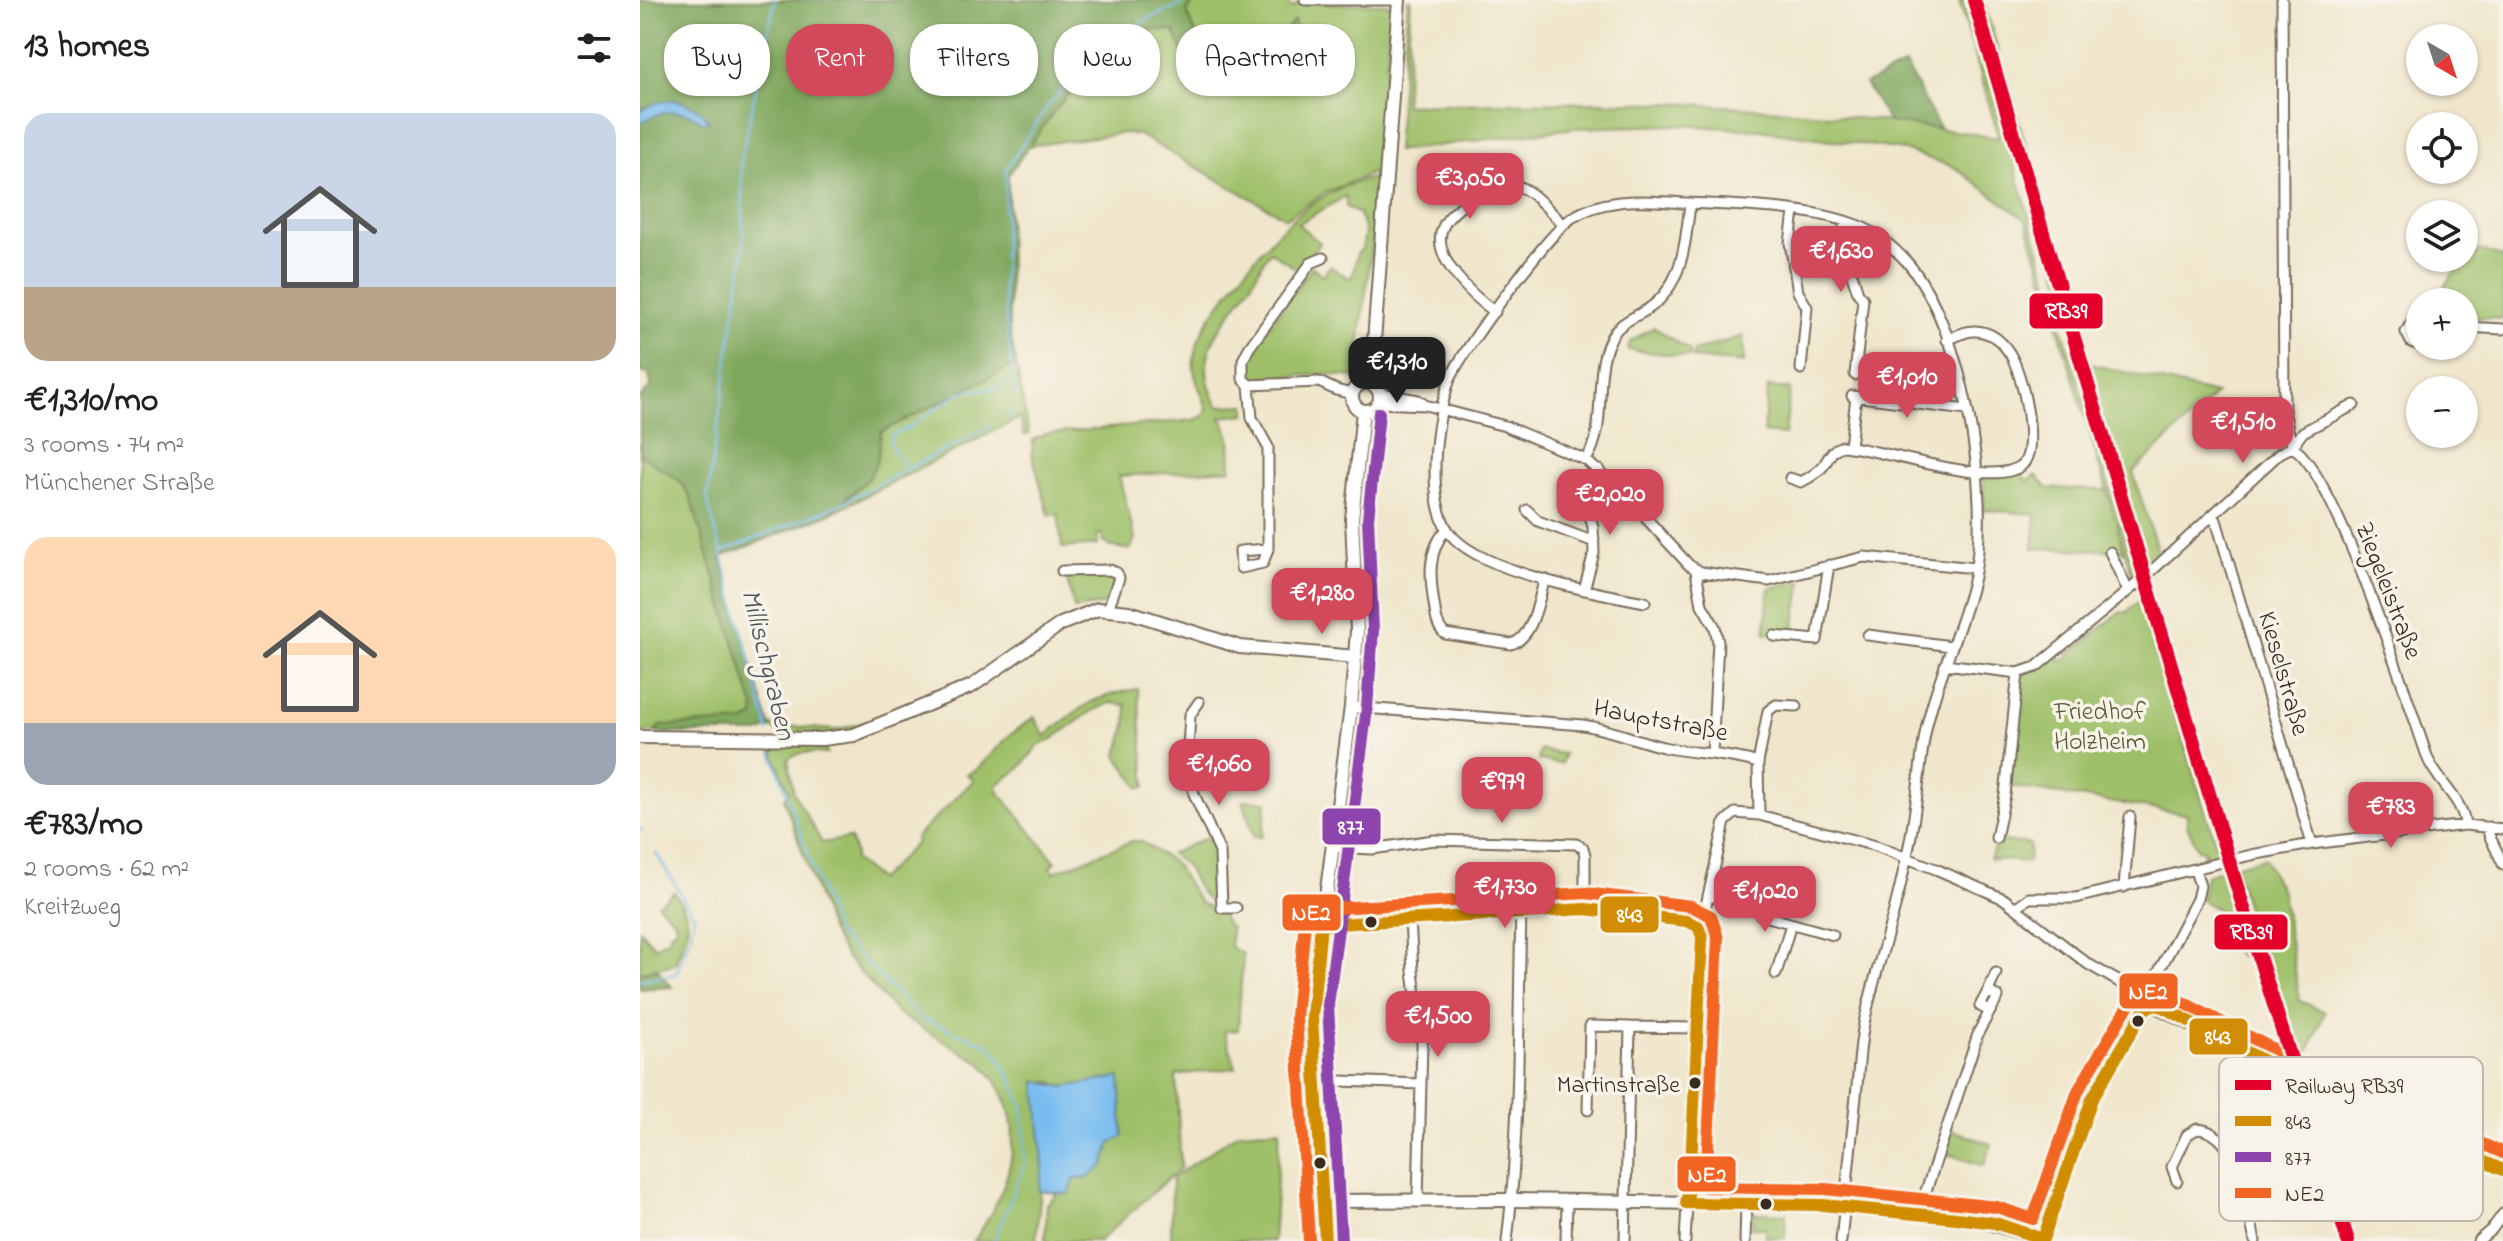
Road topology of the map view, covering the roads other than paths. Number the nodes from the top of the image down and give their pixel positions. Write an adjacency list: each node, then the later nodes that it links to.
1 (1305, 0): 2 (street)
2 (1399, 0): 16 (main road)
3 (2282, 0): 23 (street)
4 (1690, 203): 5 (street); 7 (street); 24 (street)
5 (1794, 212): 6 (street); 13 (street)
6 (1845, 222): 12 (street); 14 (street)
7 (1563, 224): 9 (street); 9 (street)
8 (1323, 258): 15 (street)
9 (1495, 312): 19 (street)
10 (2478, 328): 11 (street)
11 (2503, 329)
12 (1947, 340): 20 (street); 26 (street)
13 (1801, 369)
14 (1855, 375)
15 (1249, 385): 17 (street); 32 (street)
16 (1373, 390): 17 (main road); 19 (street); 21 (main road)
17 (1352, 394): 21 (main road)
18 (2354, 405): 23 (street)
19 (1442, 408): 24 (street); 30 (street)
20 (1967, 410): 22 (street); 26 (street)
21 (1363, 411): 46 (main road)
22 (1850, 446): 26 (street); 27 (street)
23 (2292, 447): 29 (street); 57 (street, Ziegeleistraße)
24 (1586, 460): 25 (street)
25 (1599, 470): 31 (street); 37 (street)
26 (1977, 474): 35 (street)
27 (1790, 478)
28 (1527, 510): 31 (street)
29 (2212, 516): 40 (street); 61 (street, Kieselstraße)
30 (1446, 530): 38 (street); 38 (street)
31 (1594, 539): 39 (street)
32 (1268, 549)
33 (2110, 552): 40 (street)
34 (1829, 565): 35 (street); 37 (street); 44 (street)
35 (1975, 568): 45 (street)
36 (1062, 571): 42 (street)
37 (1696, 571): 53 (street)
38 (1545, 579): 39 (street)
39 (1584, 590): 41 (street)
40 (2128, 591): 48 (street)
41 (1645, 602)
42 (1108, 609): 46 (main road); 52 (main road)
43 (1868, 635): 45 (street)
44 (1774, 636)
45 (1951, 646): 47 (street)
46 (1356, 657): 51 (main road)
47 (1945, 664): 48 (street); 63 (street)
48 (2018, 673): 60 (street)
49 (1199, 702): 69 (street)
50 (1797, 706): 54 (street)
51 (1351, 707): 53 (street, Hauptstraße); 62 (main road)
52 (640, 737)
53 (1712, 753): 54 (street, Hauptstraße)
54 (1758, 763): 55 (street, Hauptstraße)
55 (1759, 815): 63 (street); 67 (street)
56 (2130, 817): 66 (street)
57 (2465, 825): 58 (street); 61 (street)
58 (2489, 827): 59 (street); 64 (street)
59 (2503, 829)
60 (1996, 838)
61 (2312, 844): 65 (street)
62 (1332, 847): 70 (street); 74 (main road)
63 (1906, 858): 68 (street); 97 (street)
64 (2503, 864)
65 (2195, 870): 66 (street); 79 (street)
66 (2124, 887): 68 (street)
67 (1708, 896): 73 (street); 75 (street)
68 (2016, 907): 79 (street)
69 (1236, 908)
70 (1585, 909): 71 (street); 75 (street)
71 (1521, 913): 72 (street); 91 (street)
72 (1410, 920): 74 (street); 84 (street)
73 (1791, 924): 76 (street); 78 (street)
74 (1321, 925): 83 (main road)
75 (1698, 926): 81 (street)
76 (1833, 935)
77 (1996, 973): 99 (street)
78 (1776, 974)
79 (2151, 1005): 82 (main road); 101 (main road)
80 (1630, 1027): 81 (street); 85 (street); 94 (street)
81 (1696, 1028): 95 (street)
82 (2256, 1057)
83 (1314, 1080): 84 (street); 92 (main road)
84 (1421, 1084): 90 (street)
85 (1588, 1110)
86 (2219, 1138): 89 (street)
87 (2483, 1161): 88 (main road)
88 (2503, 1170)
89 (2177, 1181)
90 (1418, 1200): 91 (main road); 92 (main road)
91 (1512, 1200): 93 (main road); 103 (street)
92 (1322, 1201): 102 (main road)
93 (1567, 1201): 94 (main road); 104 (street)
94 (1626, 1202): 95 (main road); 105 (street)
95 (1686, 1203): 96 (main road); 106 (street)
96 (1746, 1204): 97 (main road); 107 (street)
97 (1844, 1209): 99 (main road); 108 (street)
98 (2503, 1214): 110 (street)
99 (1918, 1215): 101 (main road)
100 (2250, 1221): 109 (street)
101 (2045, 1240)
102 (1325, 1241)
103 (1507, 1241)
104 (1566, 1241)
105 (1625, 1241)
106 (1685, 1241)
107 (1745, 1241)
108 (1841, 1241)
109 (2255, 1241)
110 (2478, 1241)

